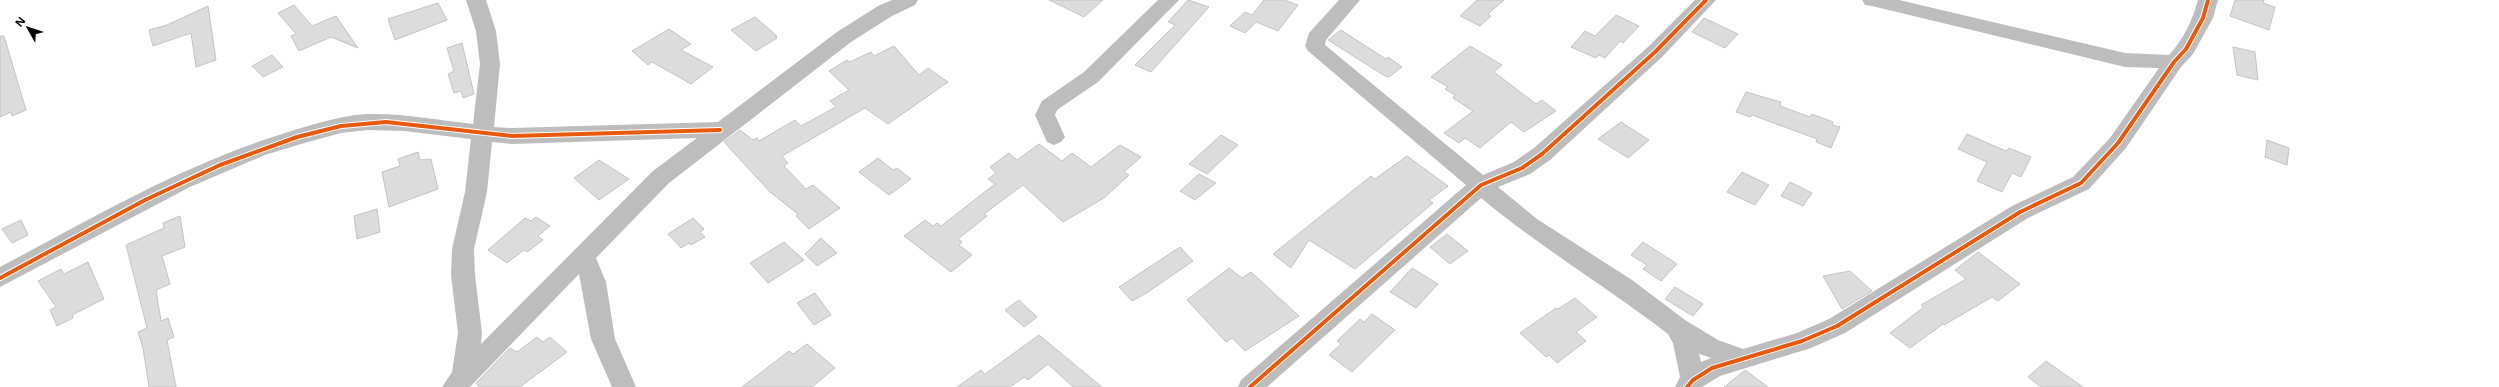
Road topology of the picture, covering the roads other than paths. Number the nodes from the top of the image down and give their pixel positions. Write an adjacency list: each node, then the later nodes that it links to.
1 (476, 0): 13 (street)
2 (908, 0): 12 (street)
3 (1169, 0): 14 (street)
4 (1350, 0): 15 (street)
5 (1706, 0): 15 (street)
6 (1875, 0): 8 (street)
7 (2208, 0): 10 (street)
8 (1907, 5): 9 (street)
9 (2125, 60): 10 (street); 11 (street)
10 (2174, 62): 11 (street)
11 (2156, 87): 19 (street)
12 (720, 130): 13 (street); 16 (street)
13 (481, 134): 17 (street); 20 (street)
14 (1054, 137)
15 (1481, 185): 18 (street); 23 (street)
16 (584, 256): 20 (street); 22 (street)
17 (0, 278)
18 (1676, 327): 19 (street); 21 (street)
19 (1743, 359): 21 (street)
20 (459, 382)
21 (1690, 383)
22 (624, 387)
23 (1250, 387)

